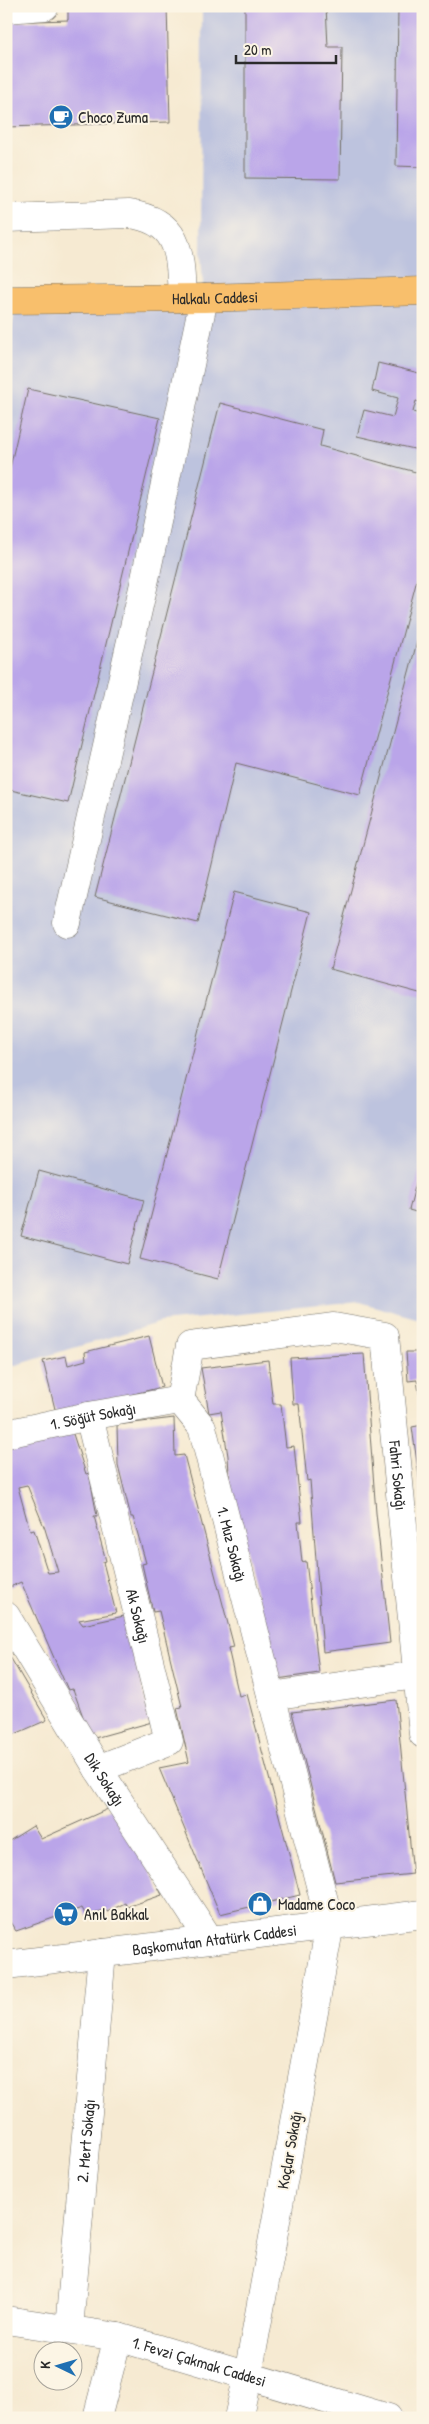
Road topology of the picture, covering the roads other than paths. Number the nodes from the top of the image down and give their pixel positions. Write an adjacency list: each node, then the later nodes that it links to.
1 (45, 6): 2 (street)
2 (6, 9)
3 (6, 218): 5 (street)
4 (423, 291): 5 (main road, Halkalı Caddesi)
5 (193, 298): 6 (main road, Halkalı Caddesi); 7 (street)
6 (6, 300)
7 (67, 923)
8 (180, 1400): 9 (street, 1. Söğüt Sokağı); 12 (street, Fahri Sokağı); 13 (street, 1. Muz Sokağı)
9 (89, 1416): 10 (street, 1. Söğüt Sokağı); 15 (street, Ak Sokağı)
10 (6, 1434)
11 (6, 1616): 15 (street, Dik Sokağı)
12 (416, 1675): 13 (street); 14 (street, Fahri Sokağı)
13 (271, 1696): 17 (street, 1. Muz Sokağı)
14 (423, 1734)
15 (98, 1769): 18 (street, Dik Sokağı)
16 (423, 1914): 17 (street, Başkomutan Atatürk Caddesi)
17 (330, 1924): 18 (street, Başkomutan Atatürk Caddesi); 24 (street, Koçlar Sokağı)
18 (209, 1939): 19 (street, Başkomutan Atatürk Caddesi)
19 (102, 1953): 20 (street, Başkomutan Atatürk Caddesi); 22 (street, 2. Mert Sokağı)
20 (9, 1960)
21 (6, 2320): 22 (street, 1. Fevzi Çakmak Caddesi)
22 (69, 2329): 23 (street, 1. Fevzi Çakmak Caddesi)
23 (118, 2336): 24 (street, 1. Fevzi Çakmak Caddesi); 25 (street)
24 (248, 2376): 26 (street, Koçlar Sokağı); 27 (street, 1. Fevzi Çakmak Caddesi)
25 (97, 2418)
26 (238, 2418)
27 (388, 2418)

